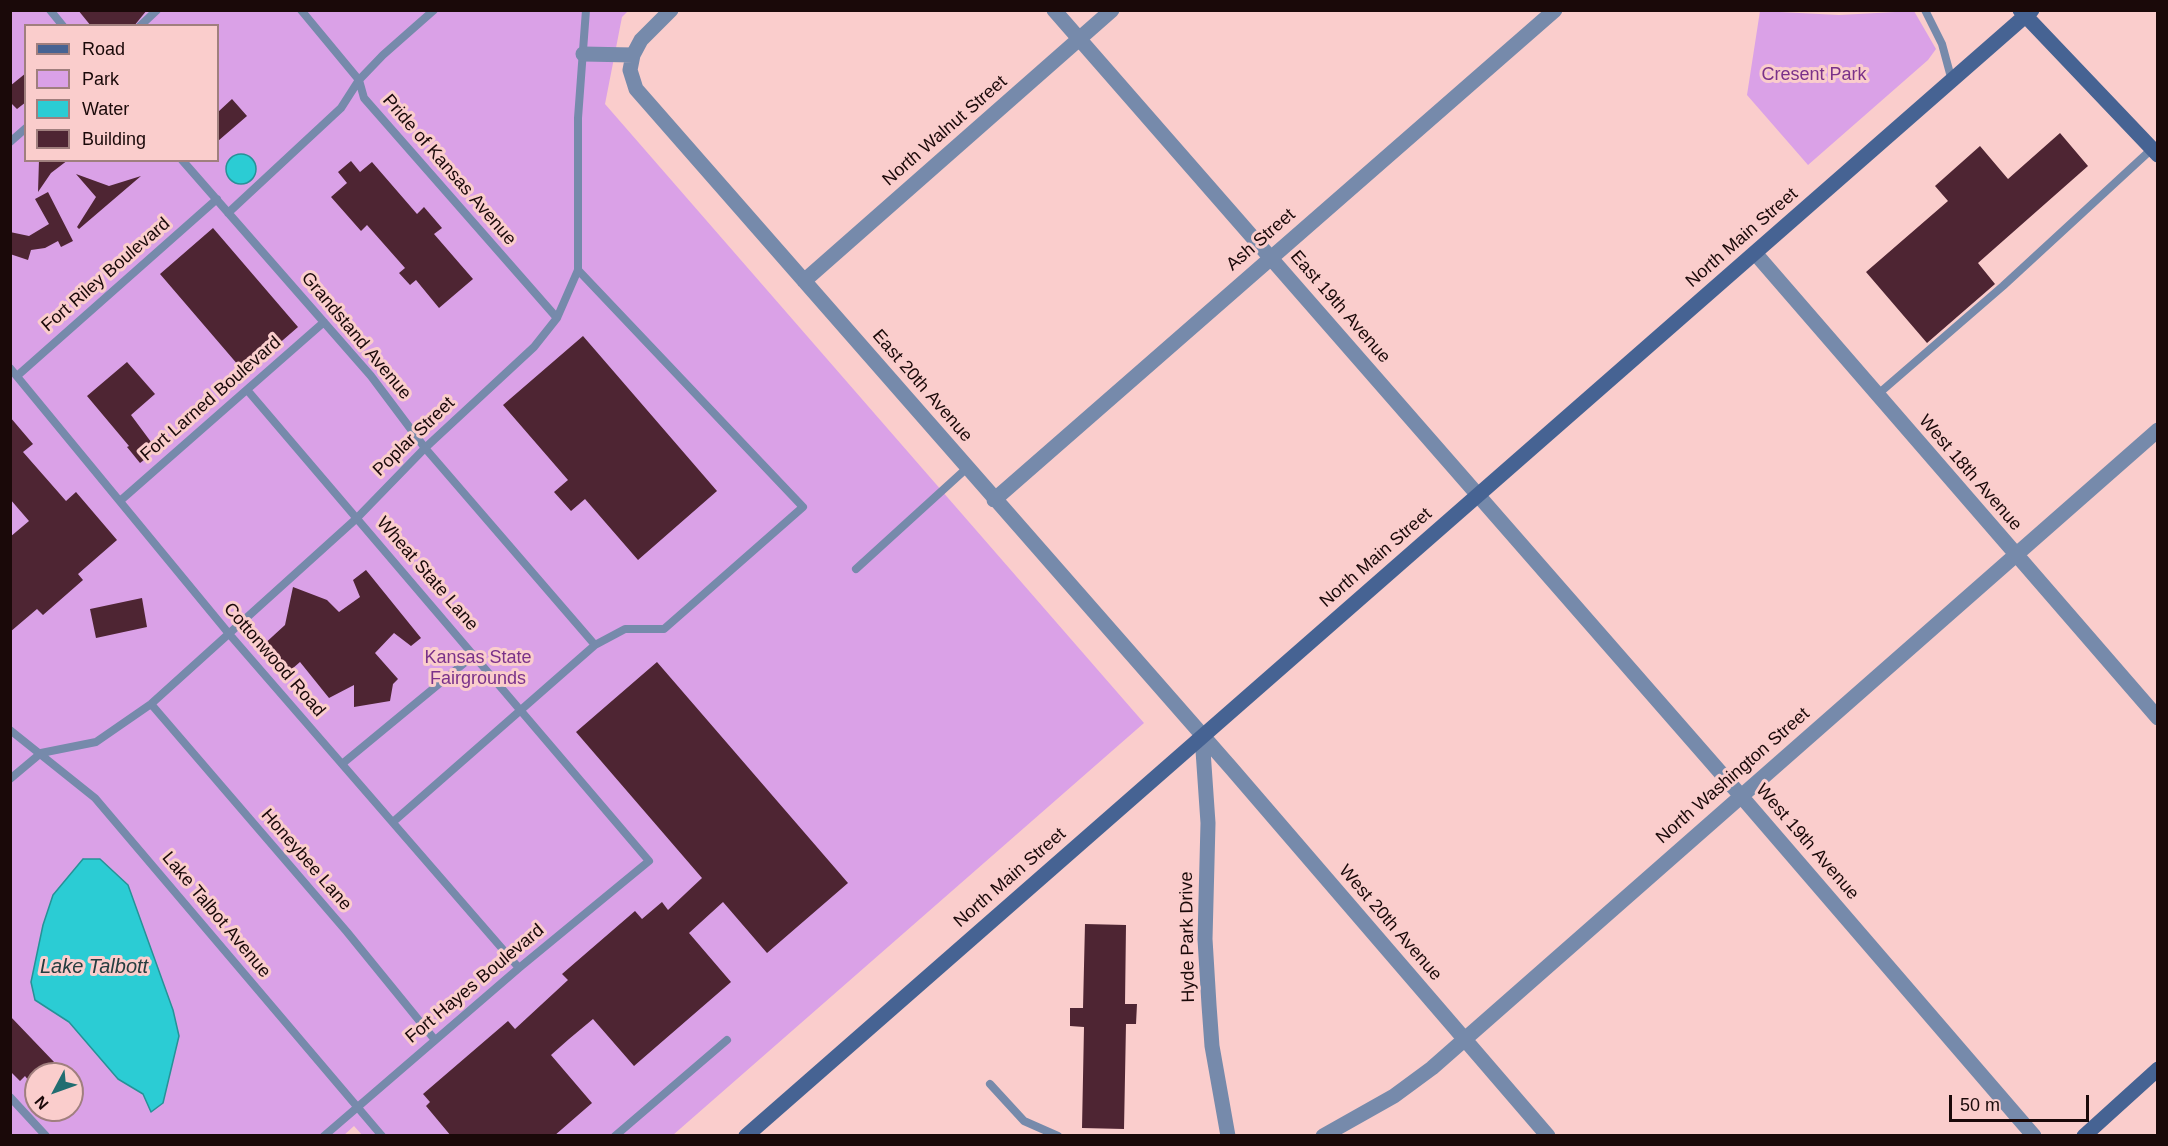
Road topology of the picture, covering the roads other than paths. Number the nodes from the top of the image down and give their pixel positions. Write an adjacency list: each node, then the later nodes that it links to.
1 (50, 10): 12 (lane)
2 (157, 10): 13 (lane)
3 (301, 10): 17 (lane, Pride of Kansas Avenue)
4 (434, 10): 17 (lane)
5 (586, 10): 15 (lane, Poplar Street)
6 (671, 10): 16 (street)
7 (1054, 10): 14 (street, East 19th Avenue)
8 (1112, 10): 14 (street, North Walnut Street)
9 (1555, 10): 26 (street, Ash Street)
10 (1925, 10): 18 (lane)
11 (2026, 12): 18 (main road, North Main Street); 21 (main road)
12 (61, 24)
13 (142, 24)
14 (1079, 40): 26 (street, East 19th Avenue); 28 (street, North Walnut Street)
15 (583, 54): 16 (street); 27 (lane, Poplar Street)
16 (633, 55): 28 (street, East 20th Avenue)
17 (359, 80): 24 (lane); 29 (lane, Pride of Kansas Avenue)
18 (1952, 81): 25 (main road, North Main Street)
19 (24, 130): 20 (lane)
20 (10, 142)
21 (2156, 149): 34 (lane)
22 (184, 162): 23 (lane, Grandstand Avenue)
23 (217, 200): 24 (lane, Grandstand Avenue); 32 (lane, Fort Riley Boulevard)
24 (228, 213): 30 (lane, Grandstand Avenue)
25 (1755, 253): 34 (street, West 18th Avenue); 38 (main road, North Main Street)
26 (1271, 258): 38 (street, East 19th Avenue); 39 (street, Ash Street)
27 (578, 270): 29 (lane, Poplar Street); 45 (lane)
28 (804, 281): 37 (street, East 20th Avenue)
29 (557, 318): 36 (lane, Poplar Street)
30 (324, 322): 33 (lane, Fort Larned Boulevard); 36 (lane, Grandstand Avenue)
31 (10, 368): 32 (lane, Cottonwood Road)
32 (17, 376): 40 (lane, Cottonwood Road)
33 (248, 391): 40 (lane, Fort Larned Boulevard); 41 (lane, Wheat State Lane)
34 (1877, 395): 42 (street, West 18th Avenue)
35 (2155, 436): 42 (street, North Washington Street)
36 (425, 448): 41 (lane, Poplar Street); 45 (lane, Grandstand Avenue)
37 (967, 468): 39 (street, East 20th Avenue); 43 (lane)
38 (1477, 495): 51 (main road, North Main Street); 55 (street, West 19th Avenue)
39 (994, 500): 51 (street, East 20th Avenue)
40 (120, 501): 44 (lane, Cottonwood Road)
41 (357, 518): 44 (lane, Poplar Street); 46 (lane, Wheat State Lane)
42 (2014, 554): 49 (street, West 18th Avenue); 55 (street, North Washington Street)
43 (856, 569)
44 (230, 635): 47 (lane, Poplar Street); 53 (lane, Cottonwood Road)
45 (595, 645): 48 (lane)
46 (474, 655): 48 (lane, Wheat State Lane); 53 (lane)
47 (151, 704): 52 (lane, Poplar Street); 60 (lane, Honeybee Lane)
48 (523, 711): 56 (lane); 57 (lane, Wheat State Lane)
49 (2157, 718)
50 (10, 730): 52 (lane, Lake Talbot Avenue)
51 (1202, 736): 59 (street, West 20th Avenue); 66 (main road, North Main Street); 72 (street, Hyde Park Drive)
52 (41, 753): 54 (lane); 65 (lane, Lake Talbot Avenue)
53 (342, 764): 56 (lane, Cottonwood Road)
54 (10, 779)
55 (1741, 796): 59 (street, North Washington Street); 75 (street, West 19th Avenue)
56 (393, 822): 58 (lane, Cottonwood Road)
57 (649, 861): 58 (lane, Fort Hayes Boulevard)
58 (519, 968): 60 (lane, Fort Hayes Boulevard)
59 (1464, 1039): 73 (street, North Washington Street); 74 (street, West 20th Avenue)
60 (435, 1040): 65 (lane, Fort Hayes Boulevard)
61 (727, 1040): 70 (lane)
62 (2157, 1069): 76 (main road)
63 (990, 1084): 71 (lane)
64 (10, 1097): 67 (lane)
65 (357, 1106): 68 (lane, Fort Hayes Boulevard); 69 (lane, Lake Talbot Avenue)
66 (755, 1132)
67 (46, 1136)
68 (324, 1136)
69 (382, 1136)
70 (615, 1136)
71 (1059, 1136)
72 (1228, 1136)
73 (1323, 1136)
74 (1548, 1136)
75 (2034, 1136)
76 (2084, 1136)

